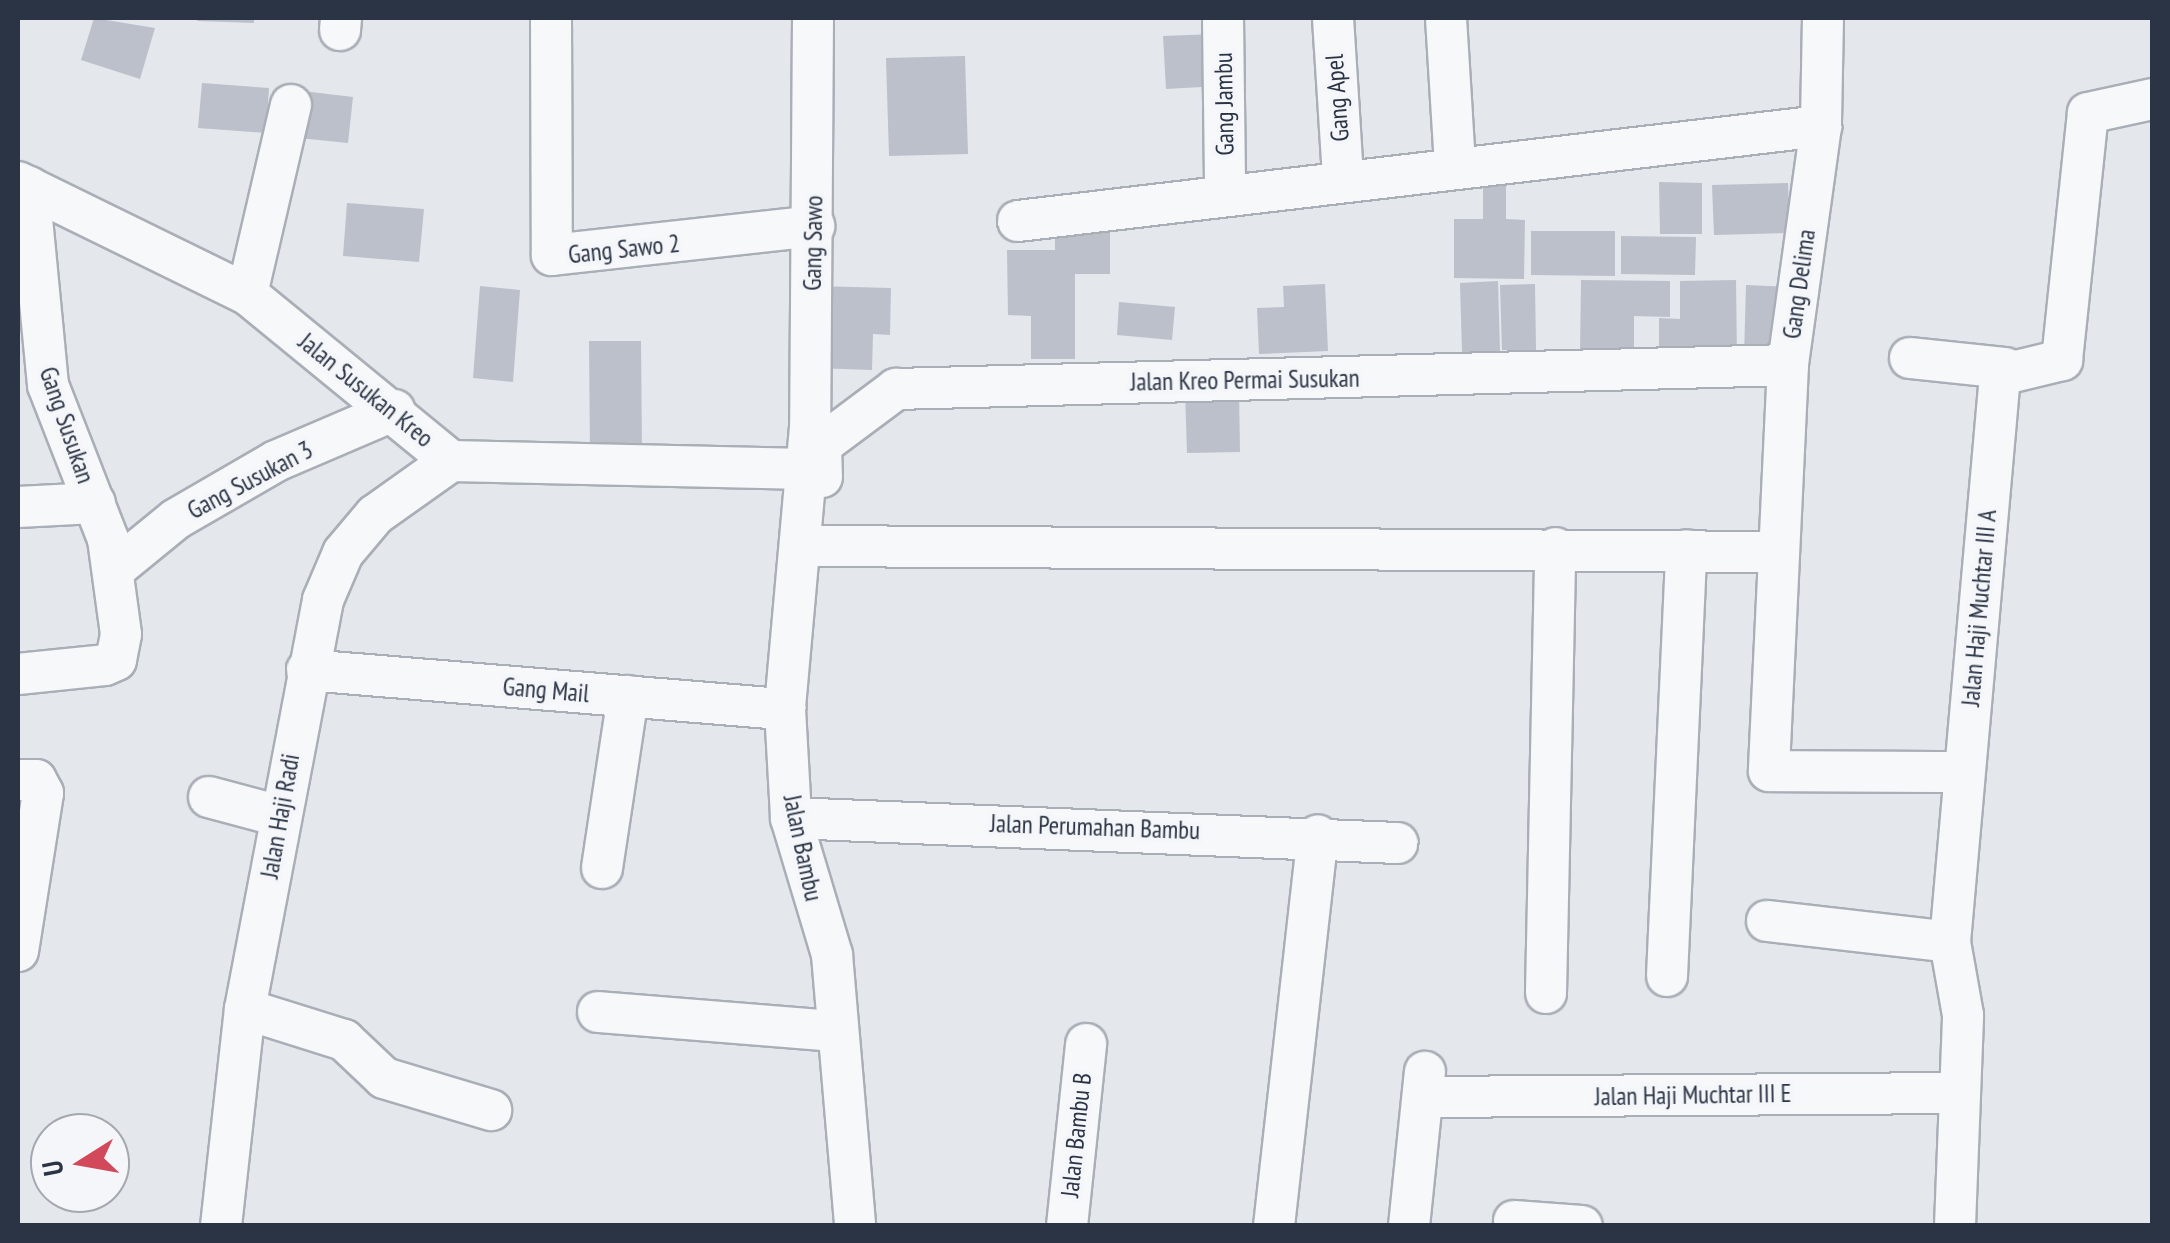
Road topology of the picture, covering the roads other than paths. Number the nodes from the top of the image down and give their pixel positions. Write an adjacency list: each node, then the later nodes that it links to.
1 (551, 18): 15 (street, Gang Sawo 2)
2 (812, 18): 15 (street, Gang Sawo)
3 (1222, 18): 13 (street, Gang Jambu)
4 (1333, 18): 11 (street, Gang Apel)
5 (1446, 18): 10 (street)
6 (1823, 18): 9 (street, Gang Delima)
7 (2152, 99): 19 (street)
8 (291, 104): 16 (street)
9 (1821, 126): 10 (street); 18 (street, Gang Delima)
10 (1455, 166): 11 (street)
11 (1343, 178): 13 (street)
12 (24, 184): 16 (street, Jalan Susukan Kreo); 20 (street, Gang Susukan)
13 (1225, 191): 14 (street)
14 (1018, 221)
15 (814, 226): 23 (street, Gang Sawo)
16 (246, 294): 21 (street, Jalan Susukan Kreo)
17 (1910, 358): 19 (street)
18 (1788, 366): 26 (street, Jalan Kreo Permai Susukan); 29 (street, Gang Delima)
19 (2004, 368): 35 (street, Jalan Haji Muchtar III A)
20 (33, 388): 24 (street, Gang Susukan)
21 (395, 410): 22 (street, Jalan Susukan Kreo); 30 (street, Gang Susukan 3)
22 (452, 462): 23 (street, Jalan Susukan Kreo); 31 (street, Jalan Haji Radi)
23 (807, 468): 26 (street, Jalan Bambu)
24 (94, 503): 25 (street); 30 (street, Gang Susukan)
25 (18, 507)
26 (813, 546): 27 (street); 34 (street, Jalan Bambu)
27 (1554, 548): 28 (street); 47 (street)
28 (1686, 550): 29 (street); 46 (street)
29 (1777, 552): 35 (street, Gang Delima)
30 (116, 568): 32 (street, Gang Susukan)
31 (307, 670): 33 (street, Gang Mail); 38 (street, Jalan Haji Radi)
32 (18, 674)
33 (628, 696): 34 (street, Gang Mail); 42 (street)
34 (785, 710): 39 (street, Jalan Bambu)
35 (1964, 772): 44 (street, Jalan Haji Muchtar III A)
36 (18, 780): 45 (street)
37 (210, 797): 38 (street)
38 (280, 816): 48 (street, Jalan Haji Radi)
39 (792, 818): 40 (street, Jalan Perumahan Bambu); 50 (street, Jalan Bambu)
40 (1318, 835): 41 (street, Jalan Perumahan Bambu); 58 (street)
41 (1397, 843)
42 (602, 868)
43 (1767, 921): 44 (street)
44 (1950, 942): 52 (street, Jalan Haji Muchtar III A)
45 (18, 951)
46 (1666, 976)
47 (1546, 993)
48 (244, 1009): 53 (street); 55 (street, Jalan Haji Radi)
49 (598, 1012): 50 (street)
50 (834, 1031): 56 (street, Jalan Bambu)
51 (1086, 1044): 57 (street, Jalan Bambu B)
52 (1960, 1092): 59 (street, Jalan Haji Muchtar III E); 61 (street, Jalan Haji Muchtar III A)
53 (491, 1110)
54 (1514, 1221): 60 (street)
55 (221, 1226)
56 (855, 1226)
57 (1067, 1226)
58 (1274, 1226)
59 (1408, 1226)
60 (1582, 1226)
61 (1955, 1226)

